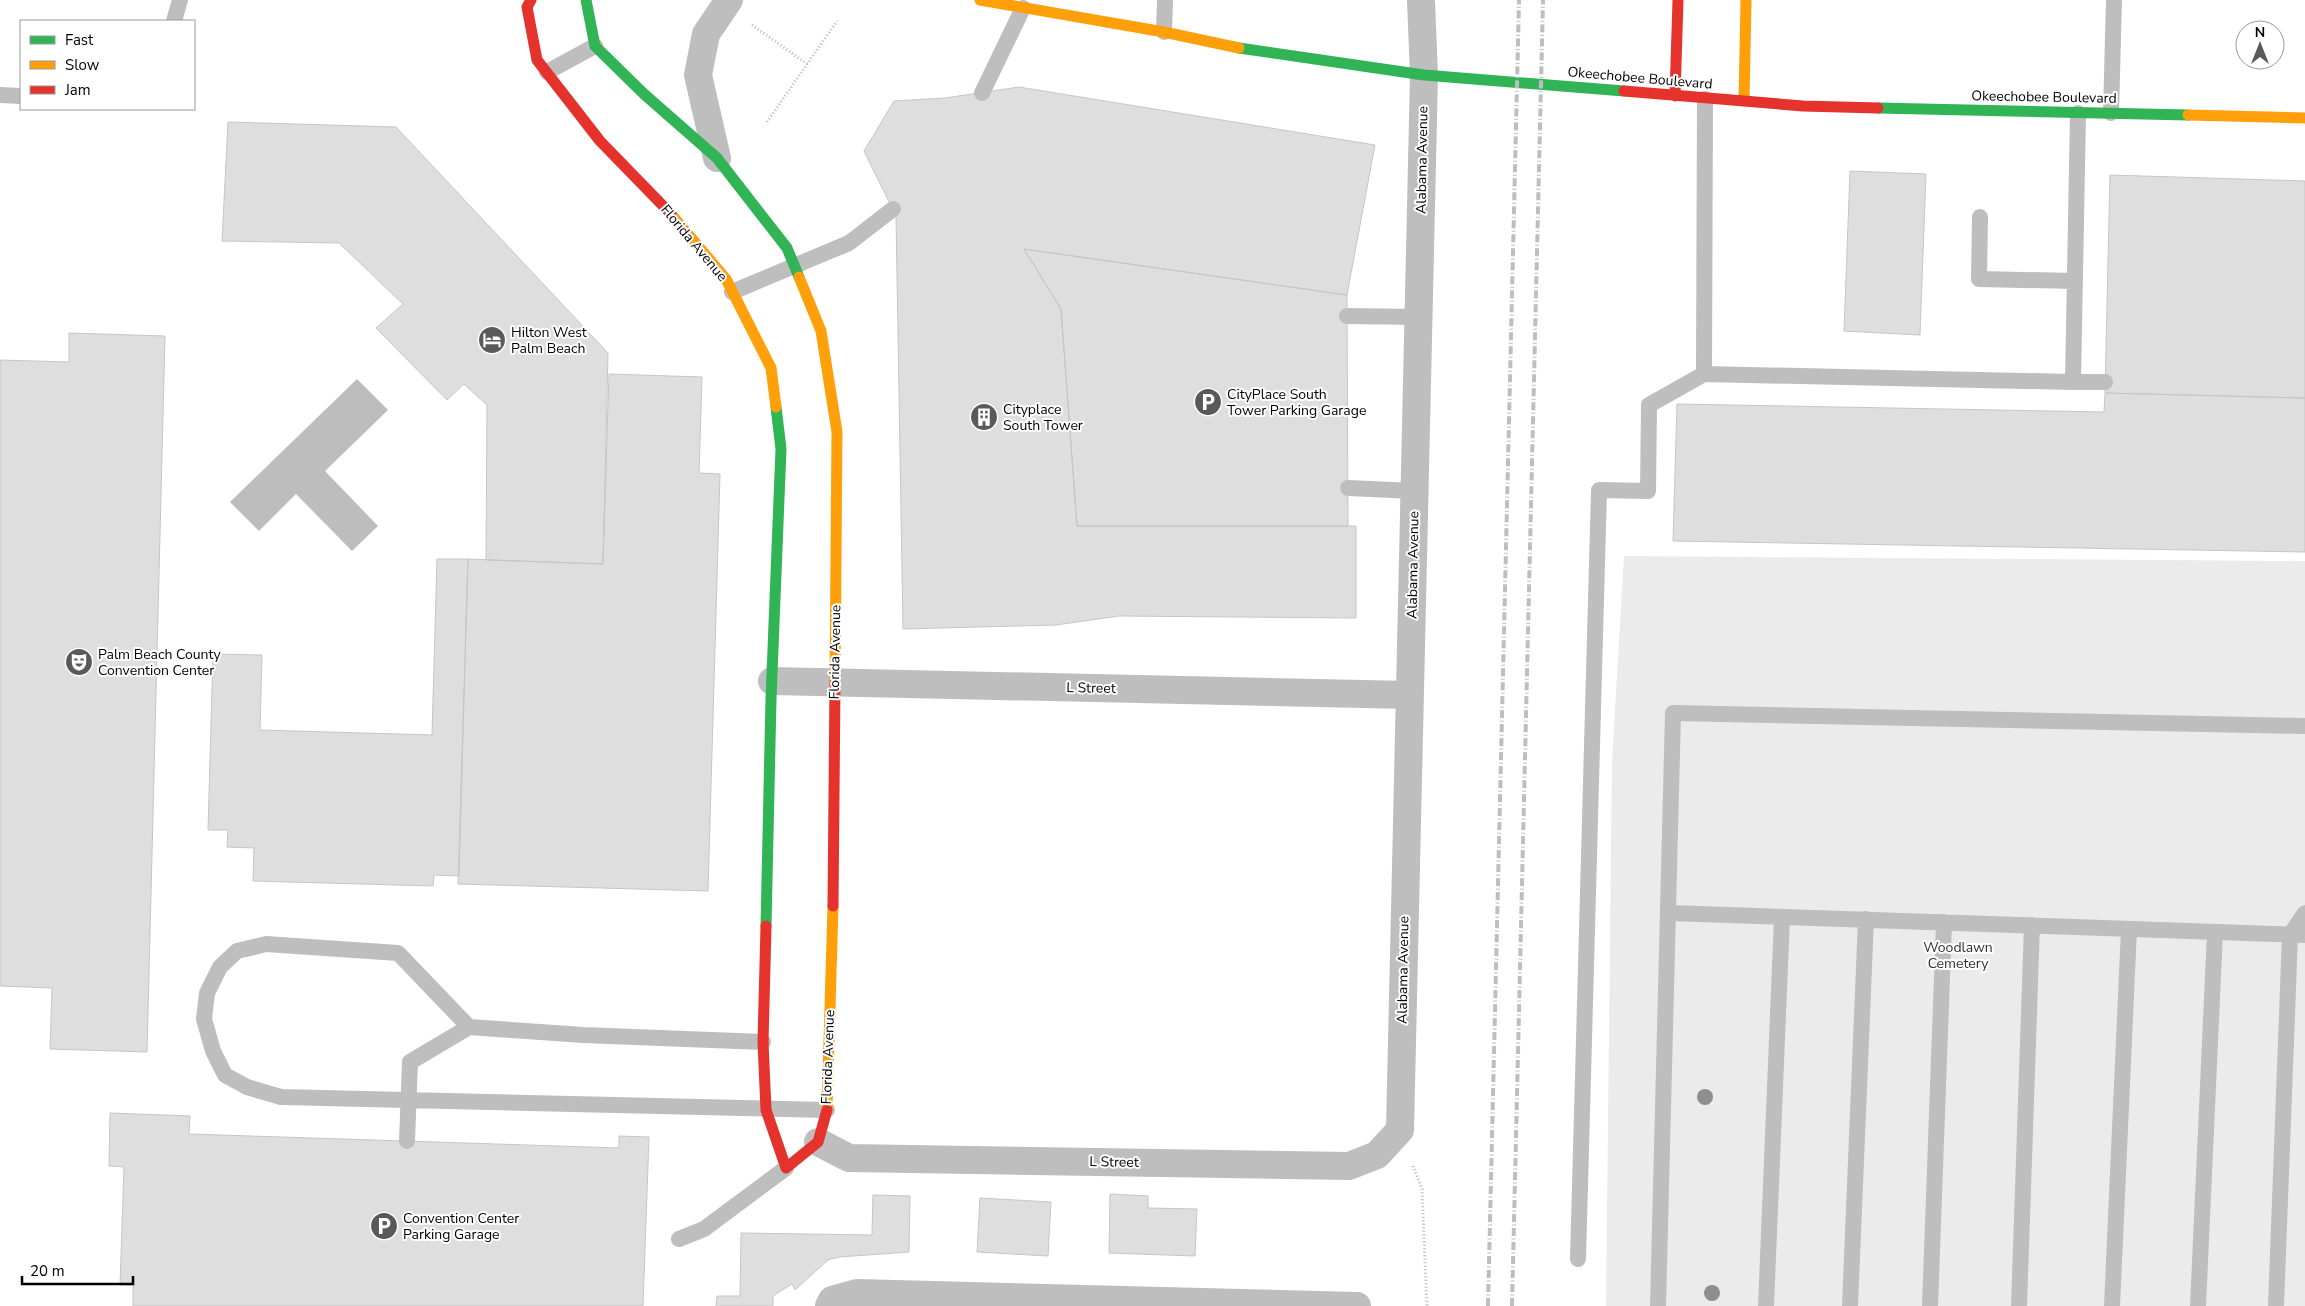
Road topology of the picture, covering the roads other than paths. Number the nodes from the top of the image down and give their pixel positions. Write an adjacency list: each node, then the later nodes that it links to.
1 (180, 0): 12 (lane)
2 (531, 0): 15 (street, Florida Avenue)
3 (586, 0): 14 (street)
4 (729, 0): 26 (street)
5 (980, 0): 11 (street, Okeechobee Boulevard)
6 (1164, 0): 13 (lane)
7 (1421, 0): 16 (street, Alabama Avenue)
8 (1678, 0): 20 (street)
9 (1746, 0): 22 (street)
10 (2114, 0): 24 (lane)
11 (1023, 8): 13 (street, Okeechobee Boulevard); 17 (lane)
12 (174, 20)
13 (1164, 32): 16 (street, Okeechobee Boulevard)
14 (595, 46): 15 (lane); 26 (street, Florida Avenue)
15 (547, 72): 31 (street, Florida Avenue)
16 (1424, 75): 20 (street, Okeechobee Boulevard); 33 (street, Alabama Avenue)
17 (982, 92)
18 (0, 95): 19 (lane)
19 (20, 96)
20 (1675, 96): 21 (street, Okeechobee Boulevard)
21 (1705, 99): 22 (street, Okeechobee Boulevard); 34 (lane)
22 (1744, 101): 23 (street, Okeechobee Boulevard)
23 (2078, 113): 24 (street, Okeechobee Boulevard); 30 (lane)
24 (2111, 113): 25 (street, Okeechobee Boulevard)
25 (2305, 118)
26 (717, 158): 29 (street, Florida Avenue)
27 (893, 209): 29 (lane)
28 (1980, 217): 30 (lane)
29 (794, 264): 31 (lane); 40 (street, Florida Avenue)
30 (2075, 281): 35 (lane)
31 (732, 292): 39 (street, Florida Avenue)
32 (1347, 316): 33 (lane)
33 (1418, 317): 38 (street, Alabama Avenue)
34 (1704, 374): 35 (lane); 62 (lane)
35 (2073, 382): 36 (lane)
36 (2105, 382)
37 (1348, 488): 38 (lane)
38 (1414, 490): 41 (street, Alabama Avenue)
39 (772, 681): 40 (street, L Street); 53 (street, Florida Avenue)
40 (834, 683): 41 (street, L Street); 56 (street, Florida Avenue)
41 (1410, 695): 57 (street, Alabama Avenue)
42 (2305, 726): 43 (lane)
43 (1669, 912): 45 (lane); 66 (lane)
44 (2305, 913): 51 (lane)
45 (1782, 917): 46 (lane); 67 (lane)
46 (1866, 919): 47 (lane); 68 (lane)
47 (1944, 922): 48 (lane); 69 (lane)
48 (2032, 926): 49 (lane); 70 (lane)
49 (2129, 929): 50 (lane); 71 (lane)
50 (2215, 932): 51 (lane); 72 (lane)
51 (2298, 935): 73 (lane)
52 (469, 1027): 53 (lane); 54 (lane); 54 (lane)
53 (764, 1042): 55 (street, Florida Avenue)
54 (409, 1101): 55 (lane); 58 (lane)
55 (766, 1110): 56 (lane); 60 (street, Florida Avenue)
56 (827, 1110): 59 (street, Florida Avenue)
57 (1400, 1130): 59 (street, L Street)
58 (407, 1141)
59 (818, 1142): 60 (street)
60 (786, 1168): 61 (lane)
61 (678, 1239)
62 (1578, 1259)
63 (1093, 1302): 64 (street); 65 (street)
64 (830, 1303)
65 (1357, 1306)
66 (1658, 1306)
67 (1766, 1306)
68 (1850, 1306)
69 (1930, 1306)
70 (2019, 1306)
71 (2112, 1306)
72 (2198, 1306)
73 (2276, 1306)

